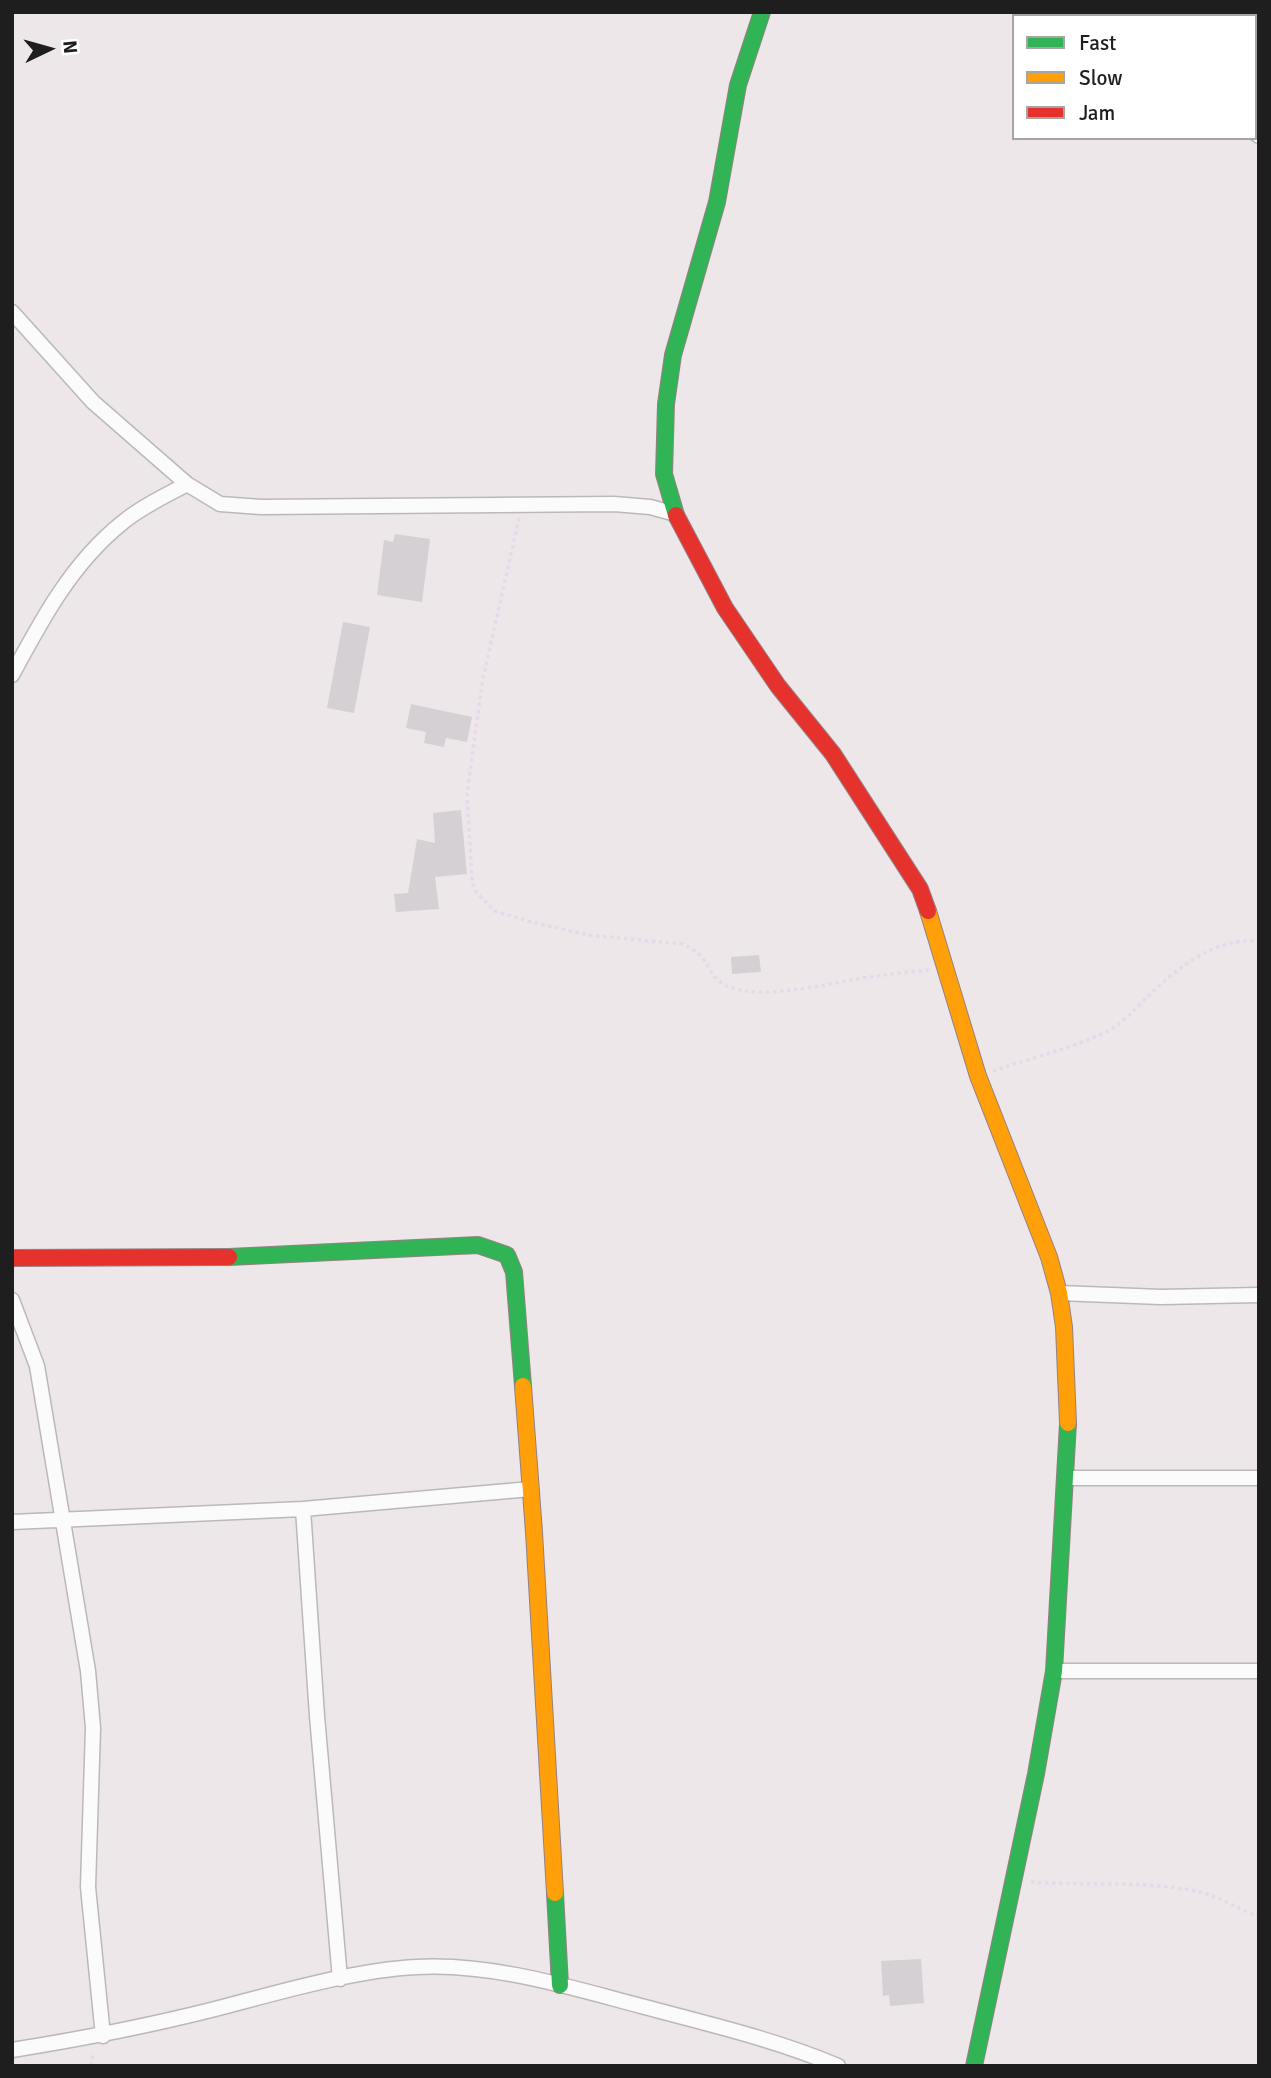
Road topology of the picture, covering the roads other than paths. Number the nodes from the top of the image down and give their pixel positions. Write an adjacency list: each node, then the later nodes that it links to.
1 (762, 12): 4 (street)
2 (12, 312): 3 (street)
3 (187, 484): 4 (street); 5 (street)
4 (677, 514): 7 (street)
5 (12, 675)
6 (12, 1258): 12 (street)
7 (1059, 1293): 8 (street); 10 (street)
8 (1259, 1295)
9 (12, 1300): 14 (street)
10 (1066, 1478): 11 (street); 16 (street)
11 (1259, 1478)
12 (531, 1489): 13 (street); 19 (street)
13 (303, 1509): 14 (street); 18 (street)
14 (63, 1520): 15 (street); 20 (street)
15 (12, 1522)
16 (1054, 1671): 17 (street); 23 (street)
17 (1259, 1671)
18 (340, 1979): 19 (street); 20 (street)
19 (560, 1985): 22 (street)
20 (103, 2035): 21 (street)
21 (12, 2050)
22 (838, 2066)
23 (974, 2066)

